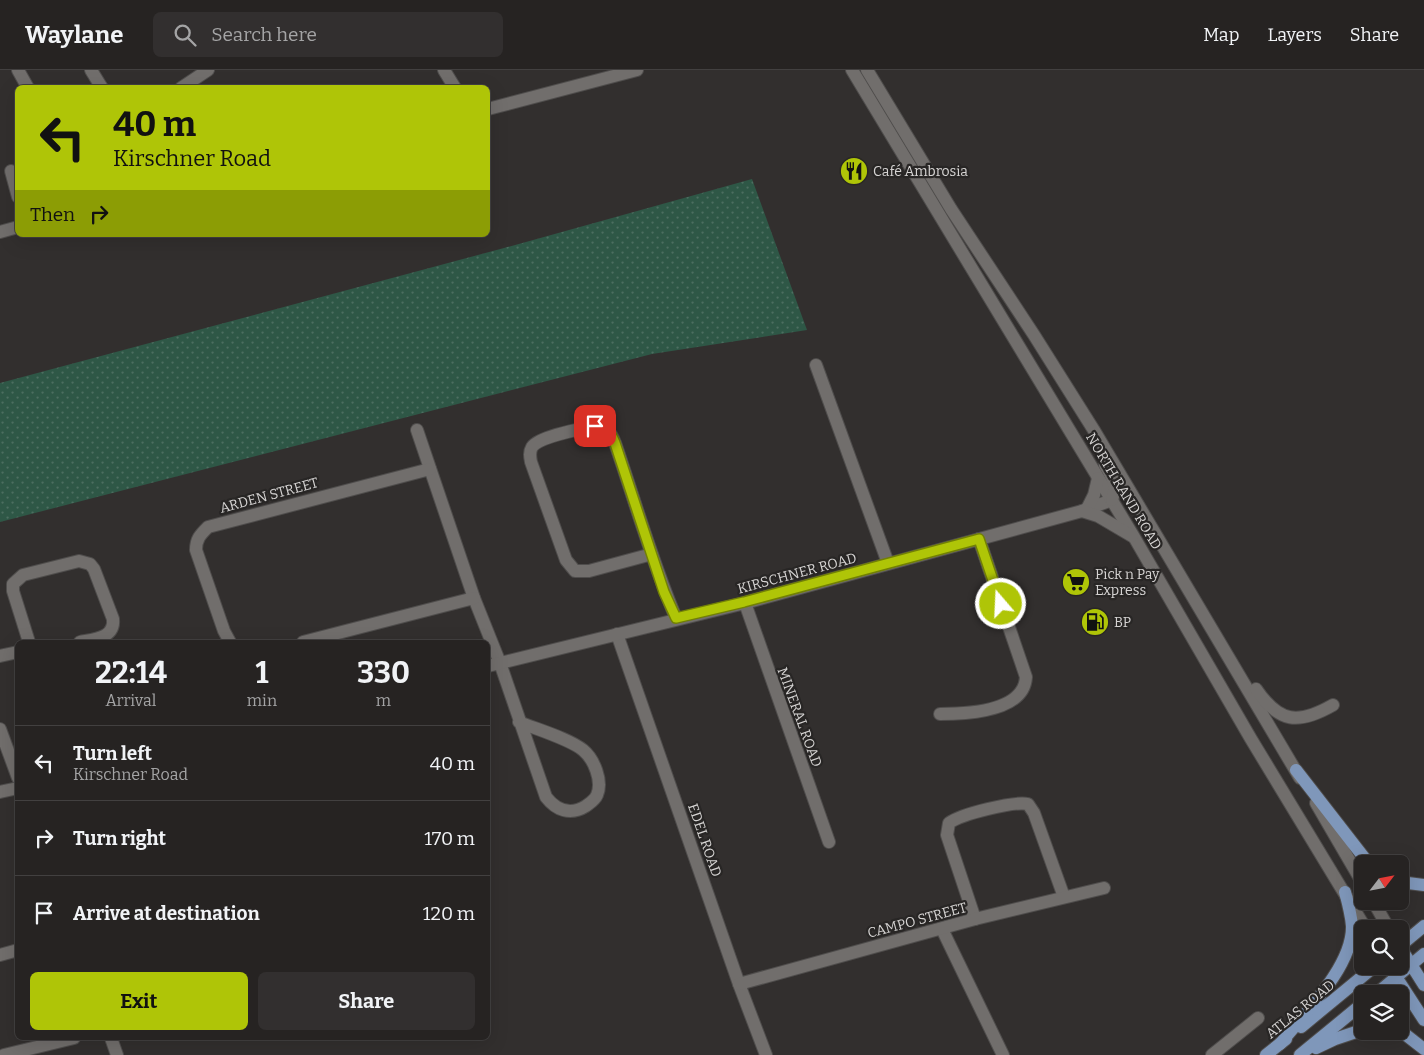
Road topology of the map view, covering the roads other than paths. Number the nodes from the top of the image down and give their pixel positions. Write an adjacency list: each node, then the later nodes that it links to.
1 (18, 70): 8 (street)
2 (91, 70): 9 (street)
3 (208, 70): 10 (street)
4 (444, 70): 11 (street)
5 (638, 70): 12 (street)
6 (852, 70): 21 (street, NORTH RAND ROAD)
7 (867, 70): 17 (street, NORTH RAND ROAD)
8 (26, 85)
9 (100, 85)
10 (186, 85)
11 (453, 85)
12 (490, 107)
13 (9, 171): 14 (street)
14 (15, 189)
15 (15, 228): 16 (street)
16 (0, 232)
17 (1034, 335): 22 (street); 32 (street, NORTH RAND ROAD)
18 (816, 365): 27 (street)
19 (417, 430): 20 (street)
20 (430, 469): 28 (street); 35 (street, ARDEN STREET)
21 (1098, 478): 22 (street, NORTH RAND ROAD); 23 (street)
22 (1112, 500): 23 (street, KIRSCHNER ROAD); 24 (street, NORTH RAND ROAD)
23 (1084, 510): 24 (street); 25 (street, KIRSCHNER ROAD)
24 (1134, 537): 56 (street, NORTH RAND ROAD)
25 (979, 539): 27 (street, KIRSCHNER ROAD); 43 (street)
26 (652, 554): 26 (street); 30 (street)
27 (888, 563): 29 (street, KIRSCHNER ROAD)
28 (474, 598): 36 (street); 37 (street)
29 (744, 602): 30 (street, KIRSCHNER ROAD); 50 (street, MINERAL ROAD)
30 (676, 618): 31 (street, KIRSCHNER ROAD)
31 (616, 634): 41 (street, KIRSCHNER ROAD); 71 (street, EDEL ROAD)
32 (1216, 634): 42 (street); 47 (street, NORTH RAND ROAD)
33 (28, 640): 34 (street)
34 (89, 640)
35 (229, 640)
36 (311, 640)
37 (487, 640)
38 (490, 651): 41 (street)
39 (15, 653): 40 (street)
40 (0, 656)
41 (494, 664): 44 (street)
42 (1333, 705)
43 (940, 714)
44 (519, 722): 44 (street)
45 (0, 729): 46 (street)
46 (15, 770)
47 (1296, 770): 51 (main road); 52 (street, NORTH RAND ROAD)
48 (15, 789): 49 (street)
49 (0, 792)
50 (829, 842)
51 (1362, 855)
52 (1354, 867)
53 (1409, 883): 54 (main road)
54 (1424, 885)
55 (1104, 888): 57 (street, CAMPO STREET)
56 (1345, 892): 59 (street, NORTH RAND ROAD); 81 (main road)
57 (1064, 897): 58 (street, CAMPO STREET); 58 (street)
58 (975, 920): 61 (street, CAMPO STREET)
59 (1361, 920)
60 (1424, 926): 62 (main road)
61 (942, 929): 71 (street, CAMPO STREET); 86 (street)
62 (1409, 939)
63 (15, 951): 65 (street)
64 (1424, 954): 67 (main road)
65 (0, 955)
66 (1409, 962): 67 (main road)
67 (1411, 965): 70 (main road); 73 (main road)
68 (1364, 975): 81 (main road, ATLAS ROAD)
69 (1394, 975): 70 (main road)
70 (1396, 978): 72 (main road); 76 (main road)
71 (739, 984): 85 (street, EDEL ROAD)
72 (1387, 985)
73 (1424, 985)
74 (1354, 1011): 89 (main road)
75 (1258, 1018): 87 (street)
76 (1424, 1020)
77 (1354, 1033): 90 (main road)
78 (1409, 1037): 82 (main road)
79 (66, 1040): 83 (street)
80 (112, 1040): 84 (street)
81 (1280, 1044): 88 (main road, ATLAS ROAD)
82 (1424, 1049)
83 (4, 1055)
84 (118, 1055)
85 (766, 1055)
86 (1003, 1055)
87 (1212, 1055)
88 (1266, 1055)
89 (1300, 1055)
90 (1304, 1055)

